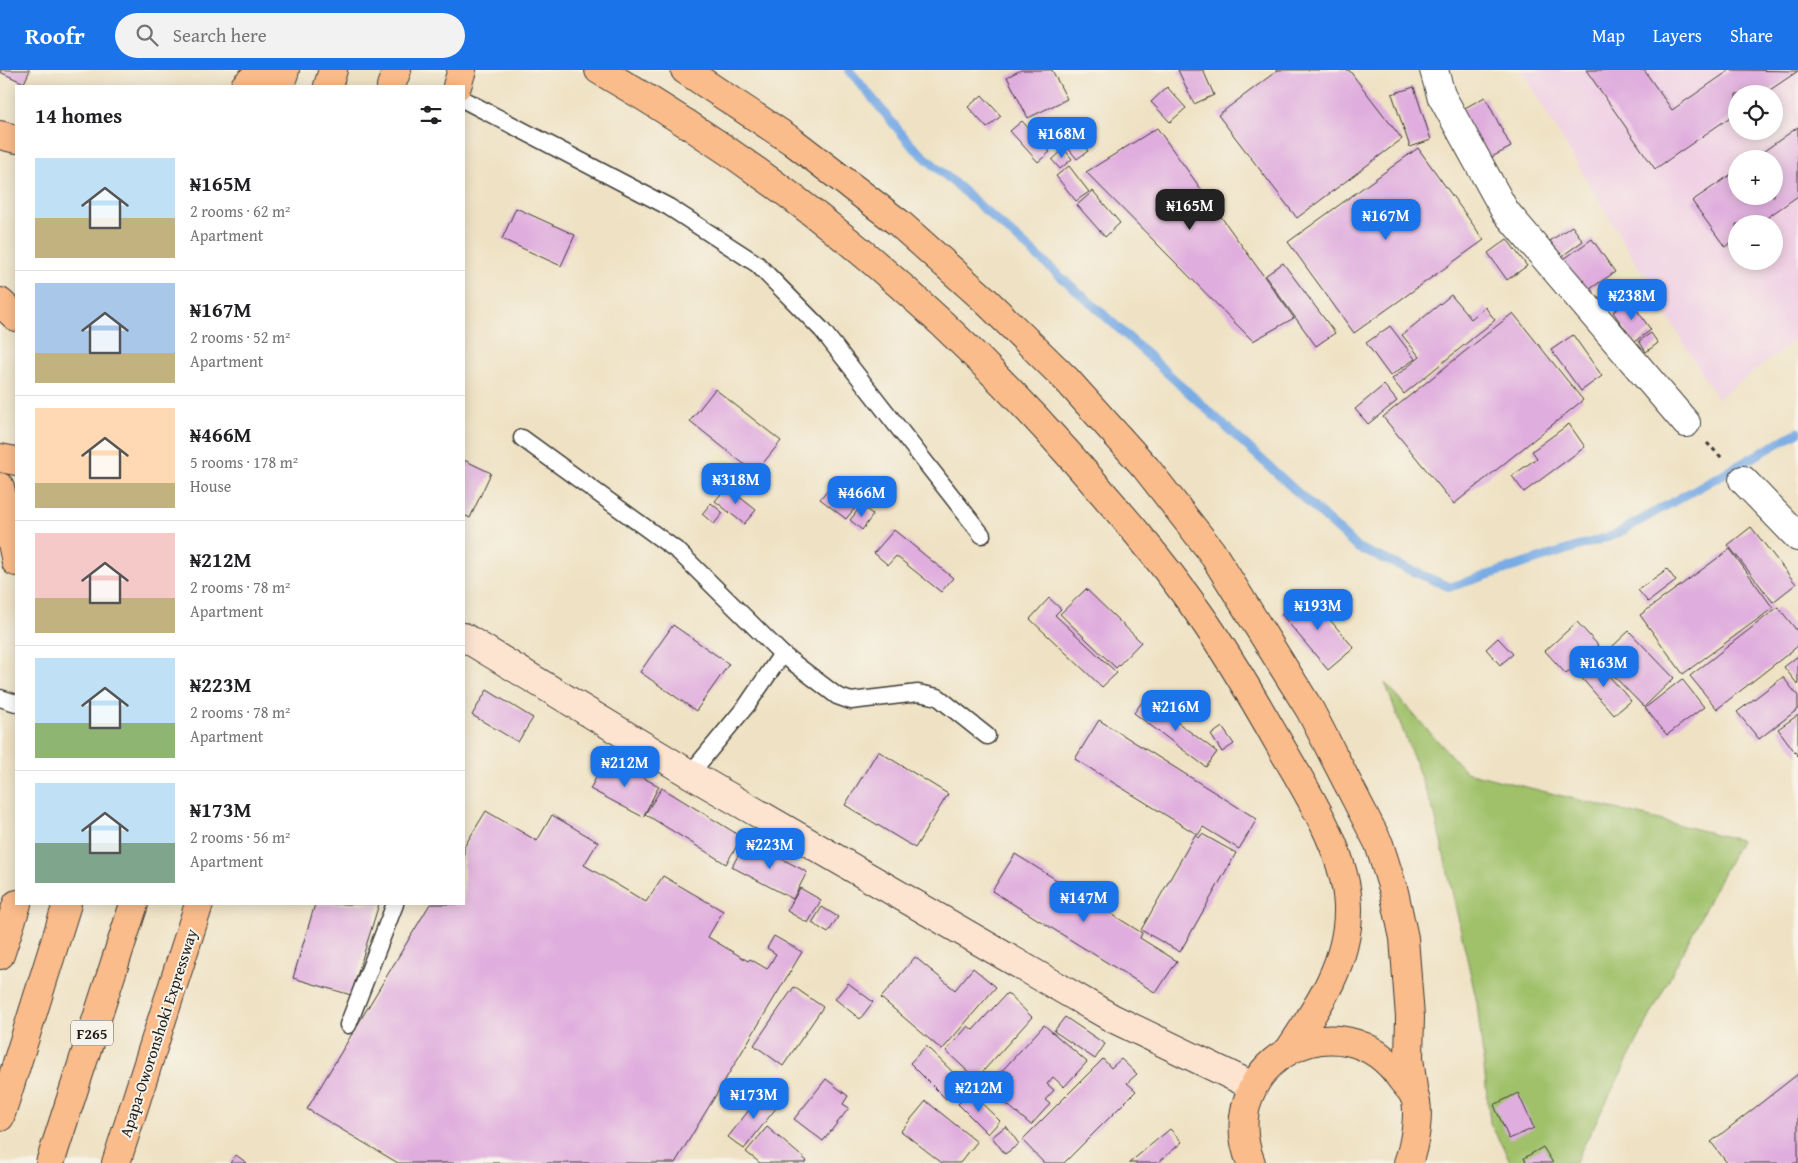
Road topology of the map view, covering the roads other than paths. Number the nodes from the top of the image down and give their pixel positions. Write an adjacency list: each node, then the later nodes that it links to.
1 (262, 70): 9 (main road)
2 (285, 70): 10 (main road)
3 (333, 70): 11 (main road)
4 (397, 70): 12 (main road)
5 (462, 70): 13 (main road)
6 (599, 70): 41 (main road)
7 (684, 70): 43 (main road)
8 (1434, 70): 19 (street)
9 (246, 85)
10 (280, 85)
11 (328, 85)
12 (391, 85)
13 (457, 85)
14 (465, 101): 25 (lane)
15 (0, 136): 16 (main road)
16 (15, 139)
17 (0, 302): 18 (main road)
18 (15, 316)
19 (1686, 423)
20 (522, 438): 29 (lane)
21 (0, 458): 22 (main road)
22 (15, 461)
23 (1744, 480): 26 (street)
24 (0, 488): 27 (main road)
25 (982, 535)
26 (1798, 537)
27 (15, 557)
28 (465, 638): 33 (main road)
29 (782, 654): 32 (lane); 33 (lane)
30 (0, 698): 31 (lane)
31 (15, 703)
32 (987, 736)
33 (690, 774): 42 (main road)
34 (17, 905): 39 (main road)
35 (67, 905): 44 (main road)
36 (134, 905): 45 (main road, F265)
37 (199, 905): 46 (main road, Apapa-Oworonshoki Expressway)
38 (395, 905): 40 (lane)
39 (0, 956)
40 (348, 1025)
41 (1289, 1050): 42 (main road); 43 (main road)
42 (1253, 1086): 47 (main road)
43 (1414, 1096): 48 (main road)
44 (0, 1117)
45 (50, 1163)
46 (116, 1163)
47 (1252, 1163)
48 (1408, 1163)

